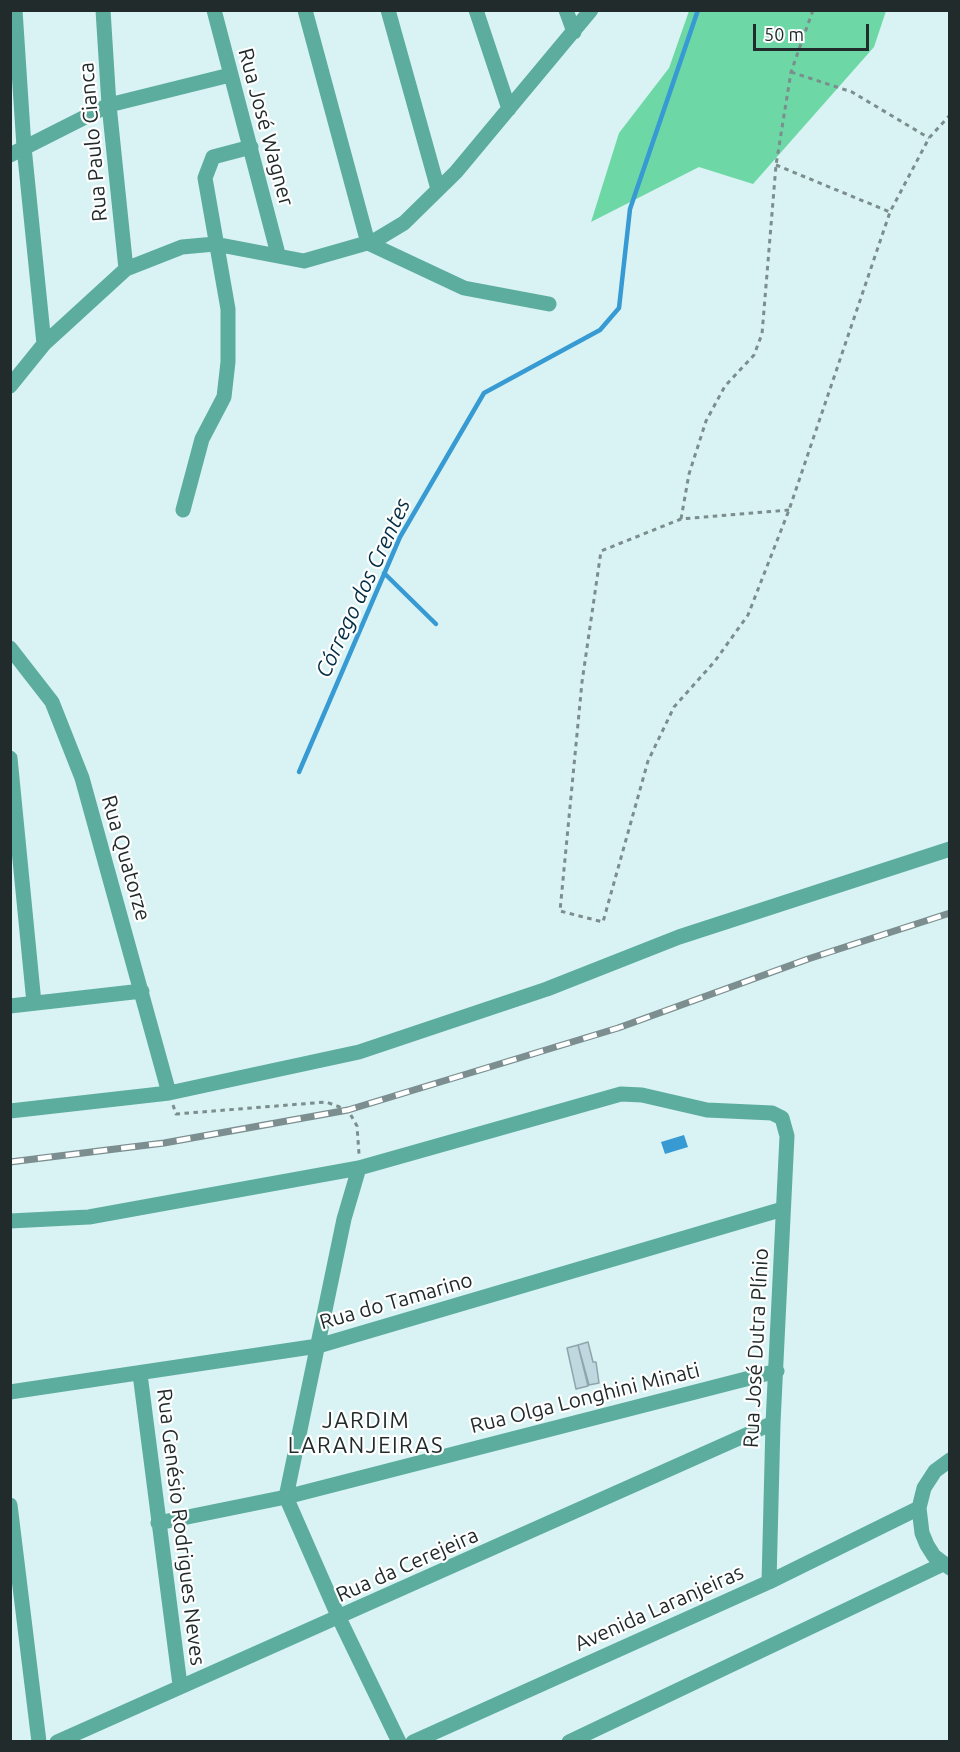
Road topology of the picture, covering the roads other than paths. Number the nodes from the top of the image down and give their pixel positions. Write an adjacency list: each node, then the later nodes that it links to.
1 (15, 10): 14 (street)
2 (104, 10): 11 (street, Rua Paulo Cianca)
3 (214, 10): 10 (street, Rua José Wagner)
4 (305, 10): 16 (street)
5 (388, 10): 15 (street)
6 (476, 10): 12 (street)
7 (566, 10): 9 (street)
8 (591, 10): 9 (street)
9 (574, 32): 12 (street)
10 (230, 75): 11 (street); 13 (street, Rua José Wagner)
11 (109, 105): 14 (street); 19 (street, Rua Paulo Cianca)
12 (509, 110): 15 (street)
13 (251, 147): 17 (street); 18 (street, Rua José Wagner)
14 (17, 151): 21 (street)
15 (438, 189): 16 (street)
16 (368, 243): 18 (street); 20 (street)
17 (215, 244): 18 (street); 19 (street); 23 (street)
18 (278, 254)
19 (126, 269): 21 (street)
20 (549, 304)
21 (44, 344): 22 (street)
22 (10, 386)
23 (183, 510)
24 (10, 648): 27 (street, Rua Quatorze)
25 (10, 758): 28 (street)
26 (950, 849): 30 (street)
27 (142, 991): 28 (street); 30 (street, Rua Quatorze)
28 (34, 1004): 29 (street)
29 (10, 1006)
30 (169, 1093): 31 (street)
31 (10, 1111)
32 (358, 1168): 33 (street, Rua José Dutra Plínio); 34 (street); 35 (street)
33 (783, 1209): 35 (street, Rua do Tamarino); 36 (street, Rua José Dutra Plínio)
34 (10, 1221)
35 (318, 1346): 37 (street, Rua do Tamarino); 41 (street)
36 (777, 1371): 39 (street, Rua José Dutra Plínio); 41 (street, Rua Olga Longhini Minati)
37 (140, 1374): 38 (street, Rua do Tamarino); 44 (street, Rua Genésio Rodrigues Neves)
38 (10, 1392)
39 (773, 1423): 47 (street, Rua José Dutra Plínio); 48 (street, Rua da Cerejeira)
40 (950, 1460): 43 (street)
41 (286, 1497): 44 (street, Rua Olga Longhini Minati); 48 (street)
42 (10, 1505): 46 (street)
43 (919, 1508): 45 (street); 47 (street, Avenida Laranjeiras)
44 (158, 1524): 49 (street, Rua Genésio Rodrigues Neves)
45 (946, 1566): 54 (street)
46 (14, 1571): 50 (street)
47 (769, 1582): 53 (street, Avenida Laranjeiras)
48 (339, 1618): 49 (street, Rua da Cerejeira); 52 (street)
49 (180, 1685): 51 (street, Rua da Cerejeira)
50 (39, 1742)
51 (57, 1742)
52 (399, 1742)
53 (413, 1742)
54 (569, 1742)

